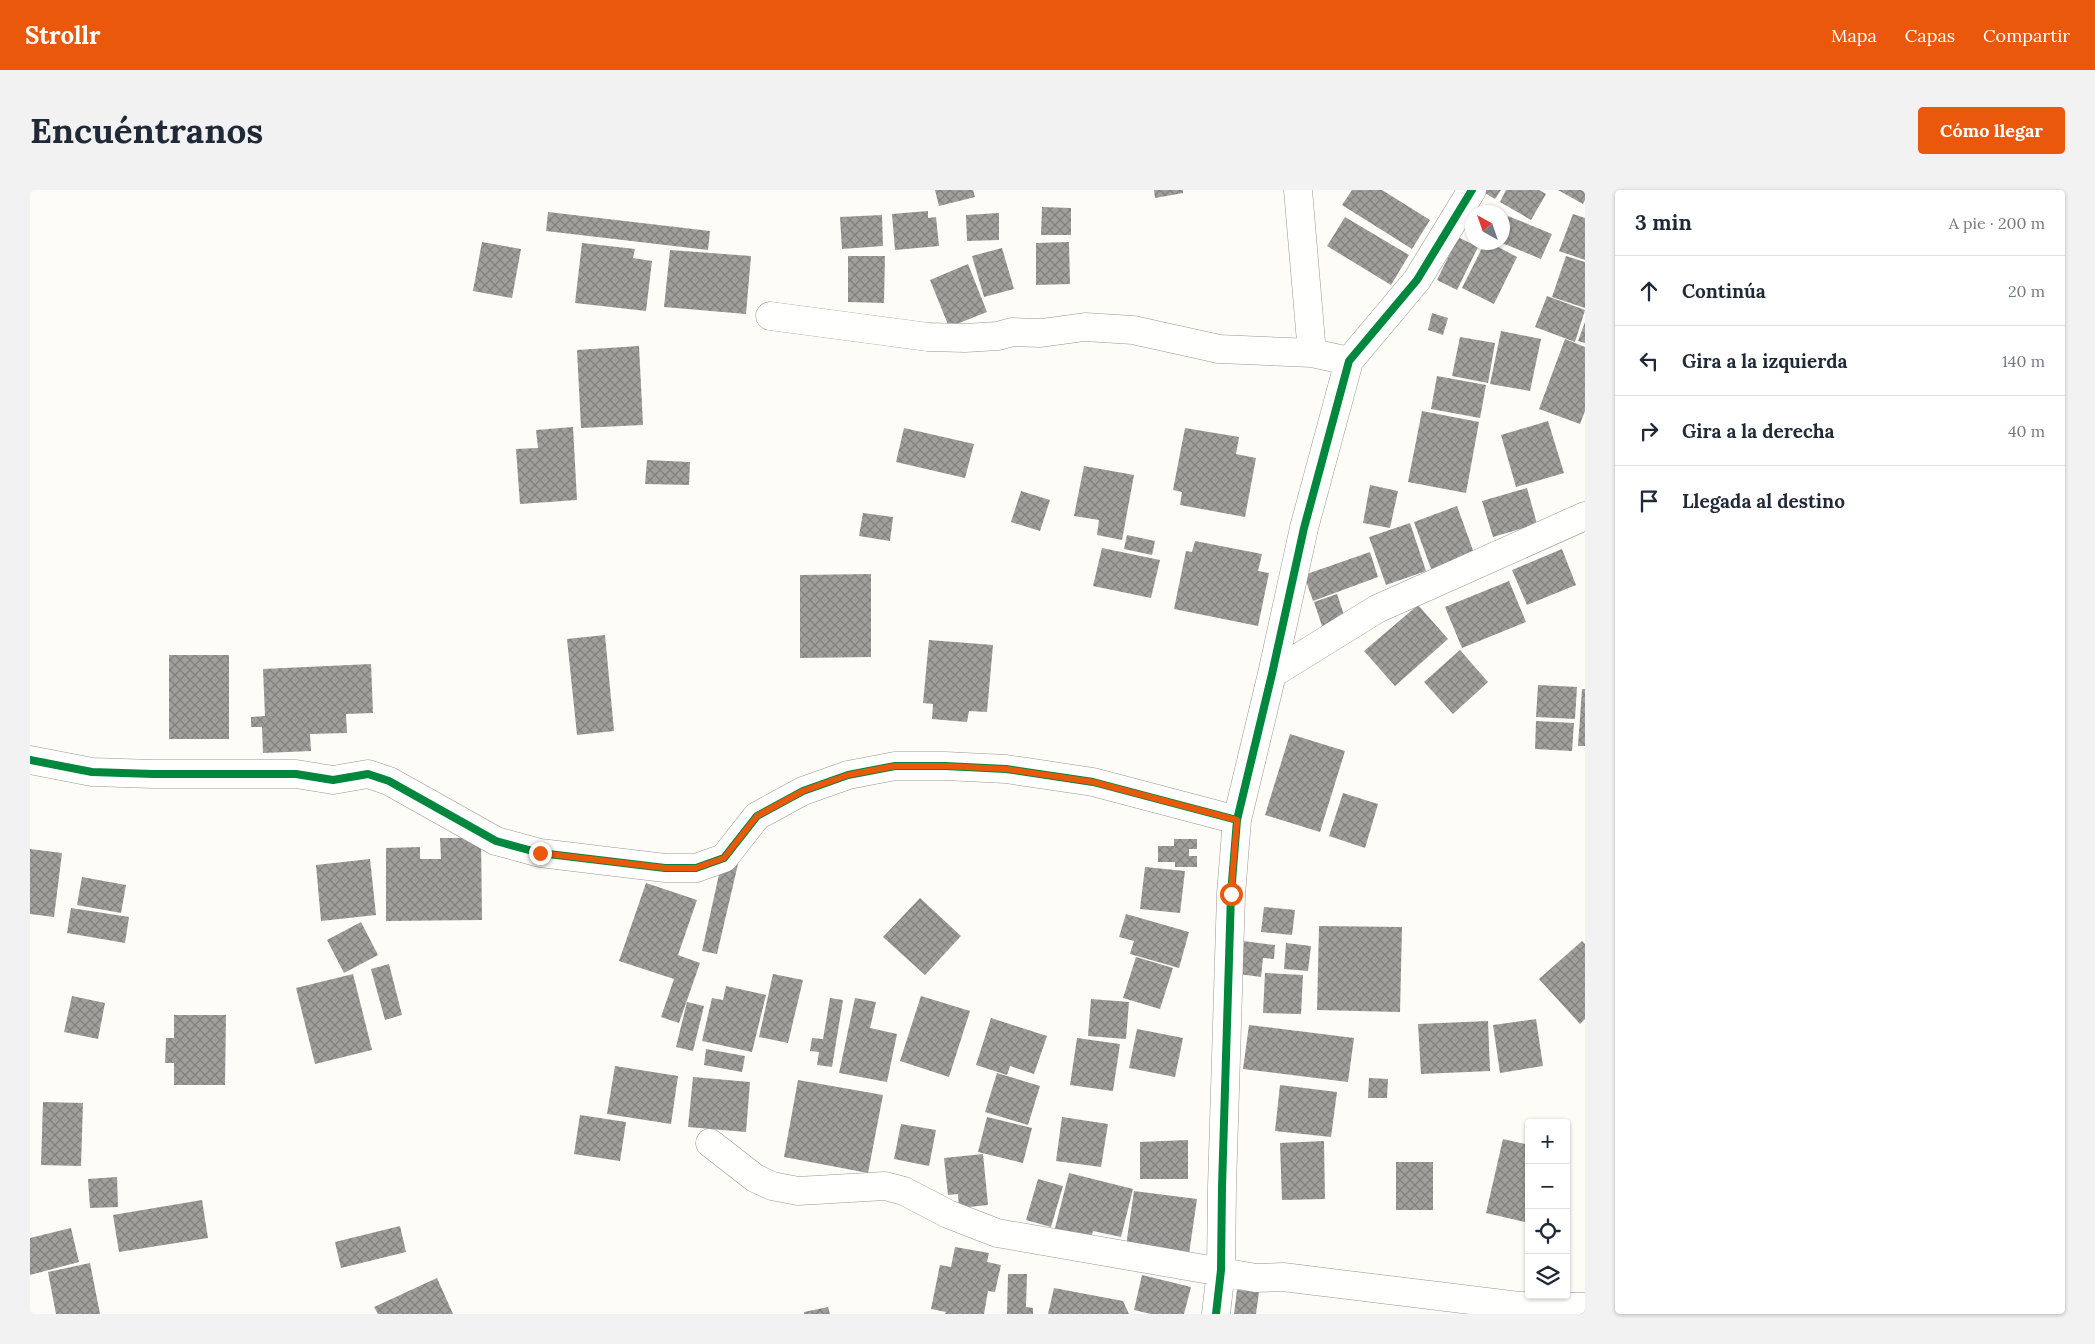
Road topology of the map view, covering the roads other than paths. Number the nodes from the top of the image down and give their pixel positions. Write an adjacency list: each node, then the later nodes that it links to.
1 (1298, 190): 4 (street)
2 (1472, 190): 5 (street)
3 (770, 316): 4 (street)
4 (1312, 353): 5 (street)
5 (1349, 360): 7 (street)
6 (1585, 516): 7 (street)
7 (1272, 674): 9 (street)
8 (30, 760): 9 (street)
9 (1237, 820): 11 (street)
10 (710, 1143): 11 (street)
11 (1221, 1270): 12 (street); 13 (street)
12 (1585, 1307)
13 (1216, 1314)

